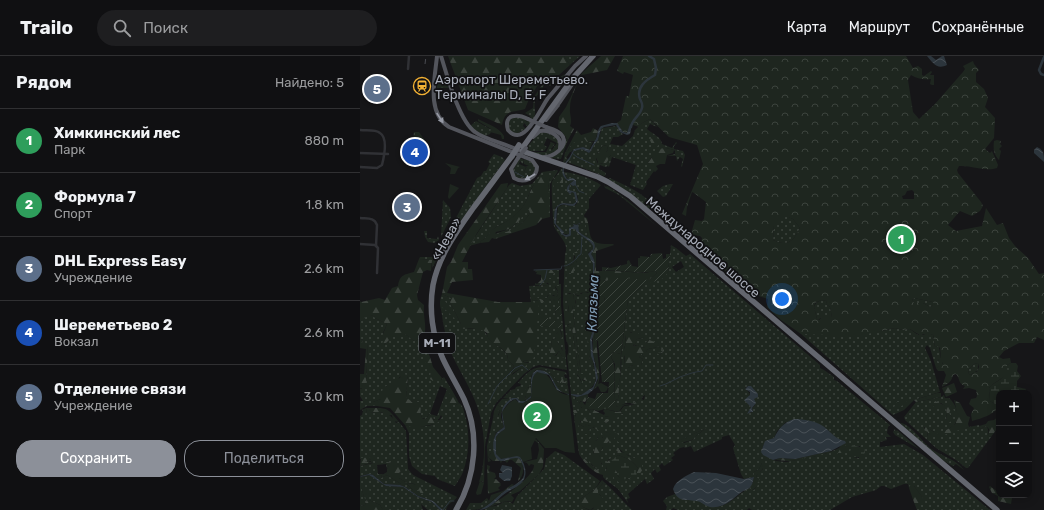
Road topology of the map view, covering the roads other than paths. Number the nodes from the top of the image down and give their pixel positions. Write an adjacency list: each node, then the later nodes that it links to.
1 (436, 56): 5 (main road, Международное шоссе, one-way to 5)
2 (441, 56): 5 (main road)
3 (590, 56): 4 (main road, М-11); 5 (highway, «Нева» / М-11); 6 (main road, bridge)
4 (533, 137): 5 (main road, М-11); 6 (main road)
5 (523, 149): 7 (highway, Международное шоссе); 8 (highway, «Нева» / М-11, bridge); 8 (main road, М-11, one-way to 8); 9 (highway, Международное шоссе)
6 (556, 153): 7 (main road)
7 (534, 155): 9 (highway, Международное шоссе)
8 (515, 157): 10 (highway, «Нева» / М-11)
9 (554, 163): 11 (highway, Международное шоссе)
10 (495, 182): 12 (highway, «Нева» / М-11); 13 (highway, «Нева» / М-11)
11 (898, 427): 14 (highway, Международное шоссе); 15 (highway, Международное шоссе)
12 (456, 510)
13 (460, 510)
14 (993, 510)
15 (997, 510)

